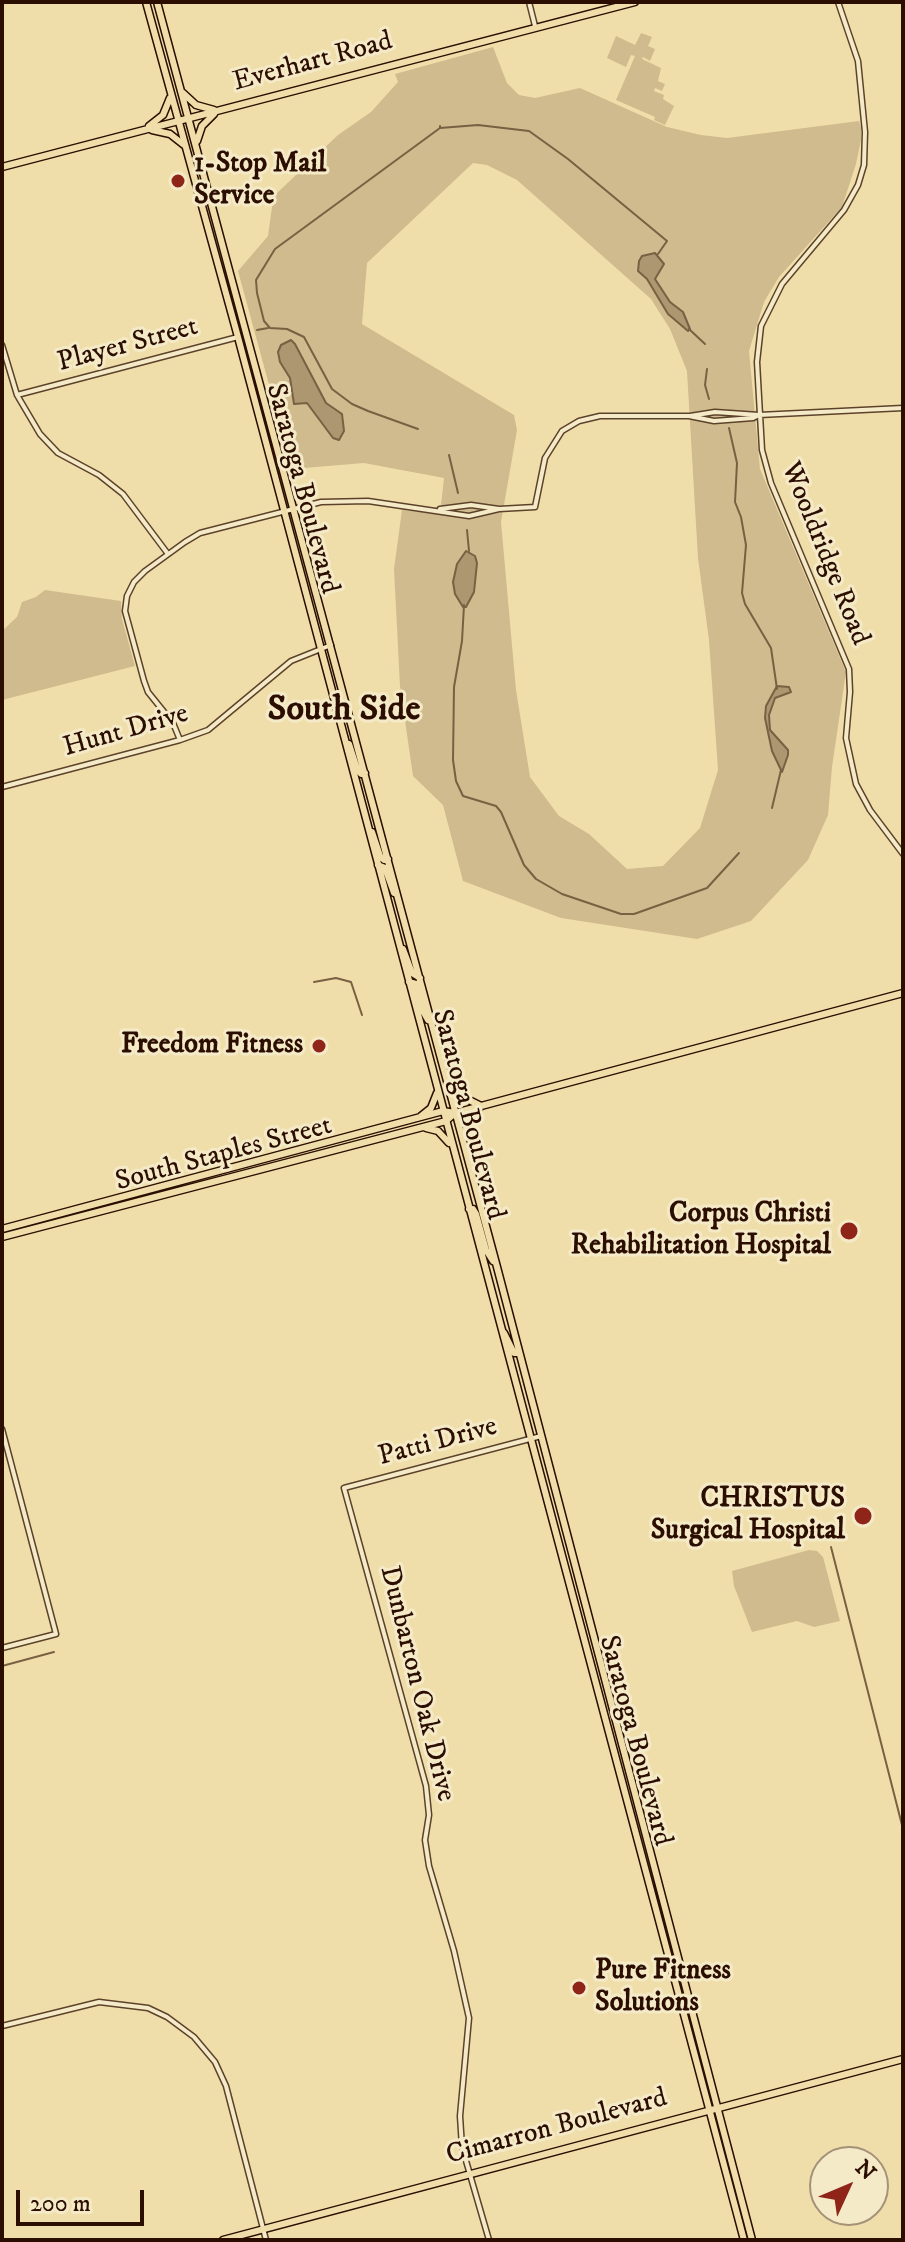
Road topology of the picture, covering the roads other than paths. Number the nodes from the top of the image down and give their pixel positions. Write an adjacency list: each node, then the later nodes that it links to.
1 (146, 2): 8 (main road, Saratoga Boulevard)
2 (157, 2): 7 (main road, Saratoga Boulevard)
3 (529, 2): 6 (street)
4 (635, 2): 6 (main road, Everhart Road)
5 (838, 2): 21 (street, Wooldridge Road)
6 (535, 26): 9 (main road, Everhart Road)
7 (182, 91): 9 (main road); 10 (main road, Saratoga Boulevard)
8 (171, 94): 11 (main road, Saratoga Boulevard); 12 (main road)
9 (218, 111): 10 (main road, Everhart Road); 13 (main road)
10 (189, 118): 11 (main road, Everhart Road); 13 (main road, Saratoga Boulevard)
11 (178, 120): 12 (main road, Everhart Road); 14 (main road, Saratoga Boulevard)
12 (140, 130): 14 (main road); 15 (main road, Everhart Road)
13 (196, 144): 16 (main road, Saratoga Boulevard)
14 (185, 147): 17 (main road, Saratoga Boulevard)
15 (2, 167)
16 (248, 334): 17 (street, Player Street); 23 (main road, Saratoga Boulevard)
17 (238, 337): 19 (street, Player Street); 26 (main road, Saratoga Boulevard)
18 (2, 345): 19 (street)
19 (17, 395): 27 (street)
20 (903, 408): 21 (street)
21 (759, 415): 22 (street); 22 (street); 35 (street, Wooldridge Road)
22 (689, 416): 24 (street)
23 (295, 508): 25 (street); 26 (street); 28 (main road, Saratoga Boulevard)
24 (499, 509): 25 (street); 25 (street)
25 (438, 510)
26 (283, 511): 27 (street); 29 (main road, Saratoga Boulevard)
27 (168, 554): 31 (street)
28 (331, 645): 29 (street, Hunt Drive); 32 (main road, Saratoga Boulevard)
29 (320, 648): 30 (main road, Saratoga Boulevard); 31 (street, Hunt Drive)
30 (343, 734): 32 (main road); 34 (main road, Saratoga Boulevard)
31 (180, 740): 33 (street, Hunt Drive)
32 (365, 773): 36 (main road, Saratoga Boulevard)
33 (2, 787)
34 (367, 822): 36 (main road); 37 (main road, Saratoga Boulevard)
35 (903, 854)
36 (388, 859): 38 (main road, Saratoga Boulevard)
37 (378, 865): 38 (main road); 39 (main road, Saratoga Boulevard)
38 (399, 899): 40 (main road, Saratoga Boulevard)
39 (399, 943): 40 (main road); 41 (main road, Saratoga Boulevard)
40 (420, 978): 43 (main road, Saratoga Boulevard)
41 (409, 982): 43 (main road); 45 (main road, Saratoga Boulevard)
42 (903, 993): 46 (main road, South Staples Street)
43 (432, 1026): 44 (main road, Saratoga Boulevard)
44 (447, 1079): 46 (main road); 48 (main road, Saratoga Boulevard)
45 (438, 1090): 47 (main road, Saratoga Boulevard); 49 (main road)
46 (481, 1106): 48 (main road, South Staples Street); 52 (main road)
47 (443, 1111): 48 (main road, South Staples Street); 49 (main road, South Staples Street); 50 (main road, Saratoga Boulevard)
48 (455, 1113): 50 (main road, South Staples Street); 52 (main road, Saratoga Boulevard)
49 (419, 1118): 53 (main road, South Staples Street)
50 (446, 1121): 51 (main road, South Staples Street); 54 (main road, Saratoga Boulevard)
51 (422, 1127): 54 (main road); 55 (main road, South Staples Street)
52 (463, 1140): 63 (main road, Saratoga Boulevard)
53 (287, 1153): 55 (main road); 56 (main road, South Staples Street)
54 (454, 1153): 60 (main road, Saratoga Boulevard)
55 (277, 1164): 58 (main road, South Staples Street)
56 (186, 1180): 57 (main road, South Staples Street); 58 (main road)
57 (167, 1185): 59 (main road); 61 (main road, South Staples Street)
58 (174, 1191): 59 (main road, South Staples Street)
59 (154, 1196): 62 (main road, South Staples Street)
60 (469, 1209): 63 (main road); 64 (main road, Saratoga Boulevard)
61 (2, 1229)
62 (2, 1237)
63 (497, 1267): 65 (main road, Saratoga Boulevard)
64 (500, 1326): 65 (main road); 68 (main road, Saratoga Boulevard)
65 (519, 1353): 67 (main road, Saratoga Boulevard)
66 (2, 1429): 72 (street)
67 (541, 1436): 68 (street, Patti Drive); 71 (main road, Saratoga Boulevard)
68 (531, 1439): 69 (street, Patti Drive); 70 (main road, Saratoga Boulevard)
69 (344, 1488): 84 (street, Dunbarton Oak Drive)
70 (574, 1599): 71 (main road); 73 (main road, Saratoga Boulevard)
71 (589, 1626): 74 (main road, Saratoga Boulevard)
72 (2, 1648)
73 (615, 1753): 74 (main road); 75 (main road, Saratoga Boulevard)
74 (628, 1770): 76 (main road, Saratoga Boulevard)
75 (621, 1775): 76 (main road); 77 (main road, Saratoga Boulevard)
76 (632, 1789): 78 (main road, Saratoga Boulevard)
77 (657, 1913): 78 (main road); 79 (main road, Saratoga Boulevard)
78 (669, 1927): 80 (main road, Saratoga Boulevard)
79 (662, 1934): 80 (main road); 83 (main road, Saratoga Boulevard)
80 (675, 1948): 83 (main road, Saratoga Boulevard)
81 (2, 2026): 85 (street)
82 (903, 2059): 83 (main road, Cimarron Boulevard)
83 (713, 2109): 84 (main road, Cimarron Boulevard); 89 (main road, Saratoga Boulevard); 90 (main road, Saratoga Boulevard)
84 (470, 2173): 85 (main road, Cimarron Boulevard); 88 (street, Dunbarton Oak Drive)
85 (262, 2230): 86 (main road, Cimarron Boulevard); 87 (street)
86 (223, 2240)
87 (266, 2240)
88 (489, 2240)
89 (744, 2240)
90 (752, 2240)

